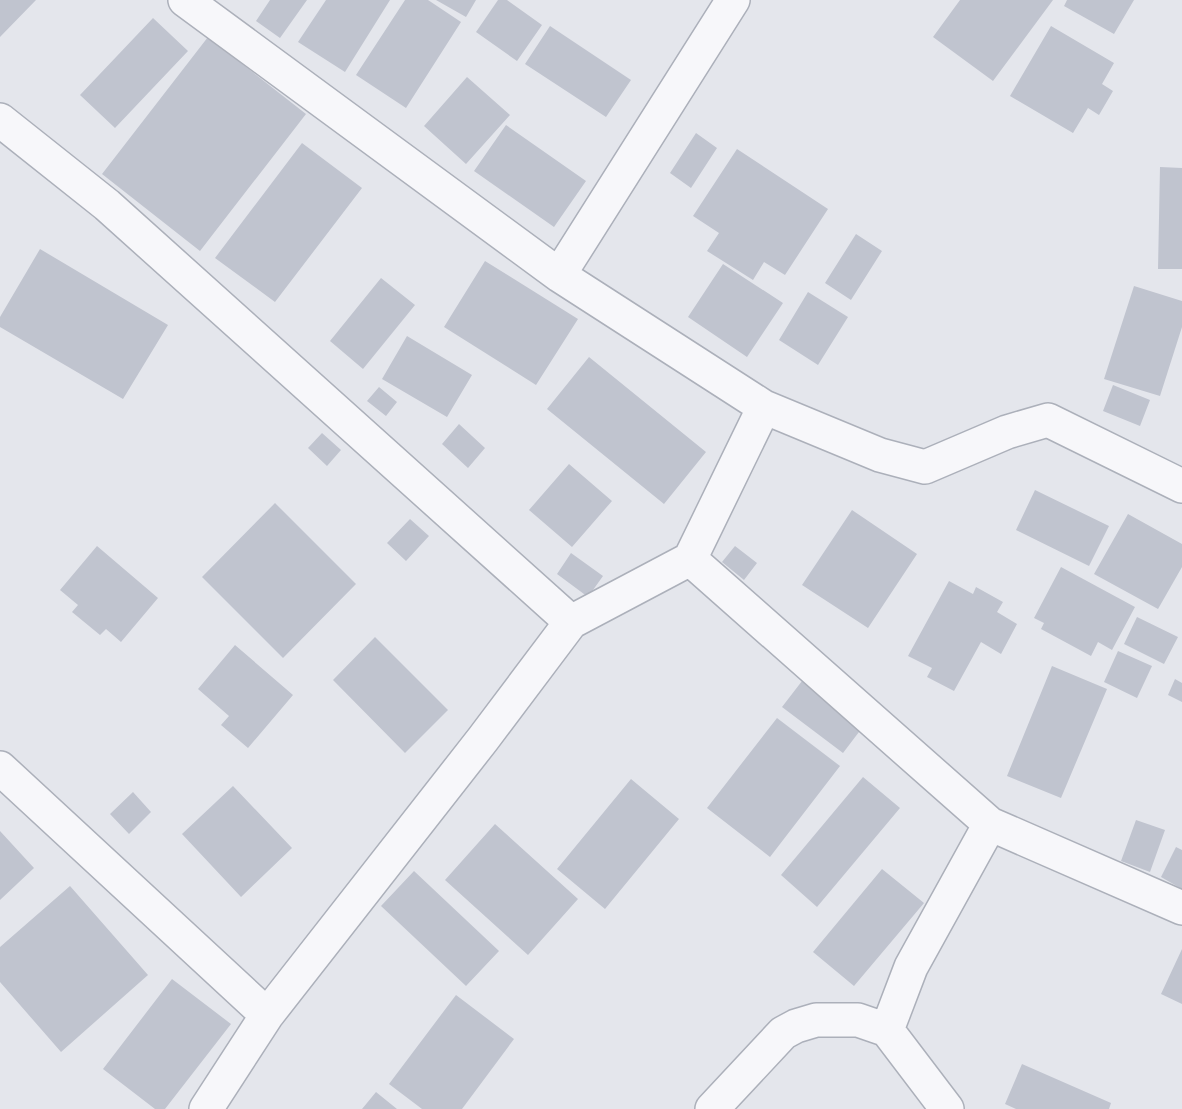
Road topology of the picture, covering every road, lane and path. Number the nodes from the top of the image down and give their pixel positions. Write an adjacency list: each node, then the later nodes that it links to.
1 (185, 0): 4 (street)
2 (733, 0): 4 (street)
3 (0, 120): 8 (street)
4 (559, 274): 5 (street)
5 (764, 407): 6 (street); 7 (street)
6 (1182, 486)
7 (690, 560): 8 (street); 10 (street)
8 (571, 622): 12 (street)
9 (0, 768): 12 (street)
10 (990, 824): 11 (street); 13 (street)
11 (1182, 908)
12 (267, 1015): 14 (street)
13 (887, 1030): 15 (street); 16 (street)
14 (206, 1109)
15 (712, 1109)
16 (947, 1109)

